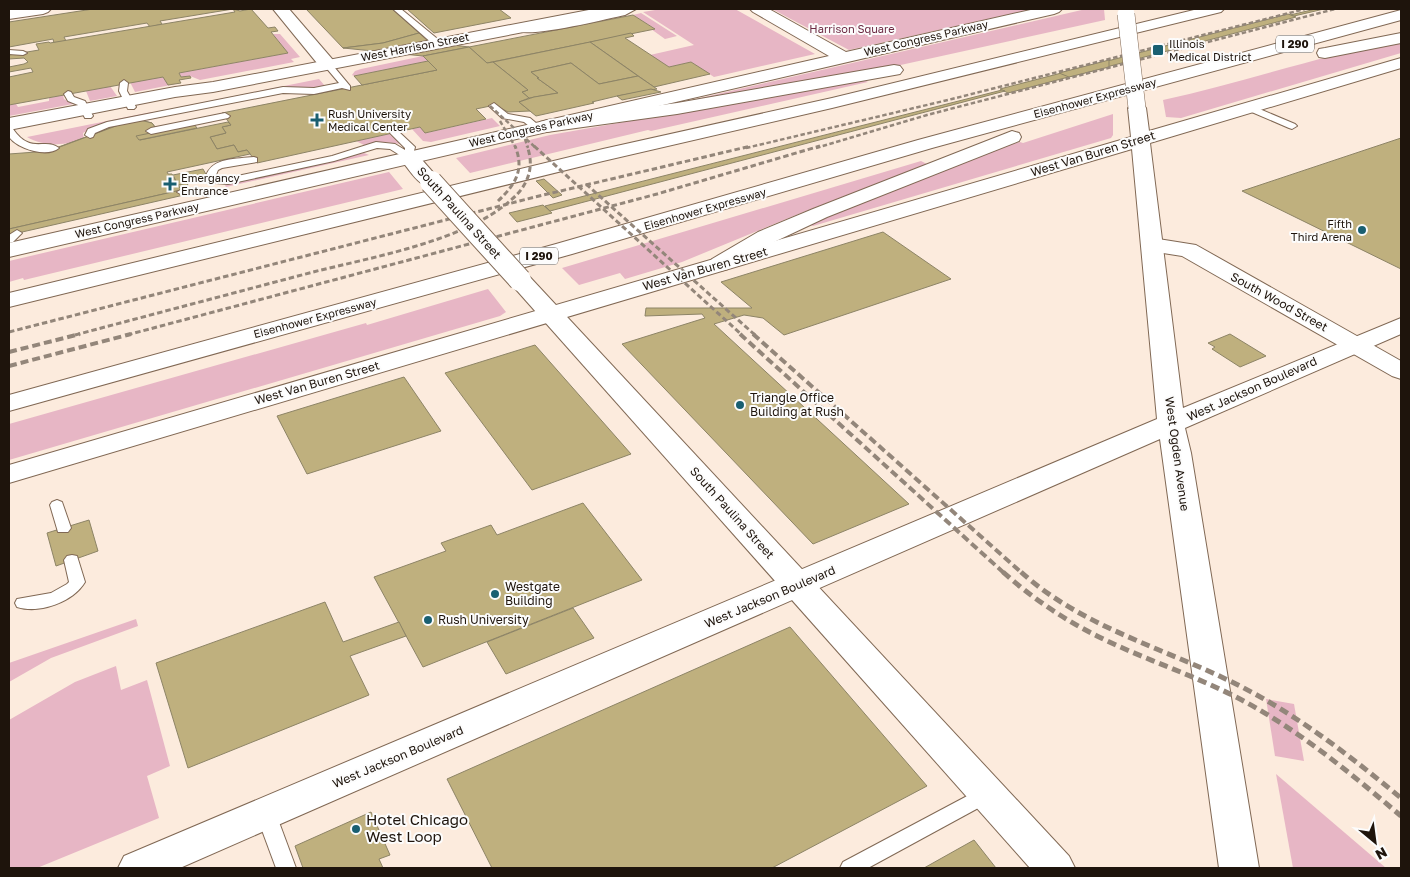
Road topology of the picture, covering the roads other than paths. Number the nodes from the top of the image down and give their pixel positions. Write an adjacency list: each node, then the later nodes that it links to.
1 (43, 9): 12 (main road)
2 (281, 9): 21 (main road)
3 (398, 9): 15 (lane)
4 (617, 9): 13 (main road, West Harrison Street)
5 (632, 9): 13 (lane)
6 (758, 9): 19 (main road)
7 (1054, 9): 19 (main road, West Congress Parkway)
8 (1216, 9): 10 (main road)
9 (1126, 11): 35 (main road, West Ogden Avenue, bridge)
10 (1196, 12): 16 (main road)
11 (1401, 15): 22 (main road, Eisenhower Expressway / I 290)
12 (12, 16)
13 (509, 30): 15 (main road, West Harrison Street)
14 (1401, 38): 22 (main road)
15 (437, 43): 21 (main road, West Harrison Street)
16 (1054, 48): 30 (main road); 46 (main road)
17 (9, 52): 18 (lane)
18 (23, 53)
19 (843, 57): 30 (main road, West Congress Parkway)
20 (1401, 63): 27 (main road, West Van Buren Street)
21 (327, 64): 24 (main road, West Harrison Street); 34 (lane)
22 (1188, 73): 25 (main road, Eisenhower Expressway / I 290)
23 (68, 94): 24 (lane)
24 (84, 105): 31 (main road, West Harrison Street)
25 (1068, 105): 45 (main road); 51 (main road, Eisenhower Expressway / I 290)
26 (494, 106): 30 (lane)
27 (1250, 108): 29 (lane); 35 (main road, West Van Buren Street)
28 (225, 116): 32 (lane)
29 (1292, 126)
30 (542, 127): 39 (main road, West Congress Parkway)
31 (9, 129): 37 (lane)
32 (151, 131)
33 (395, 133): 39 (lane)
34 (90, 135)
35 (1141, 140): 43 (main road, West Ogden Avenue); 45 (main road, West Van Buren Street)
36 (351, 143): 38 (lane)
37 (54, 148)
38 (360, 150): 39 (lane); 40 (lane)
39 (409, 157): 42 (main road, West Congress Parkway); 47 (main road, South Paulina Street, bridge)
40 (254, 160)
41 (182, 192): 42 (lane)
42 (227, 200): 44 (main road, West Congress Parkway)
43 (1152, 245): 49 (main road, South Wood Street); 52 (main road, West Ogden Avenue)
44 (9, 250)
45 (720, 264): 47 (main road, West Van Buren Street)
46 (9, 300)
47 (550, 314): 53 (main road, West Van Buren Street); 57 (main road, South Paulina Street)
48 (1401, 325): 49 (main road, West Jackson Boulevard)
49 (1354, 345): 50 (main road, South Wood Street); 52 (main road, West Jackson Boulevard)
50 (1401, 371)
51 (9, 403)
52 (1171, 425): 57 (main road, West Jackson Boulevard); 65 (main road, West Ogden Avenue)
53 (9, 474)
54 (57, 505): 55 (lane)
55 (63, 528)
56 (72, 560): 58 (lane)
57 (797, 585): 59 (main road, South Paulina Street); 60 (main road, West Jackson Boulevard)
58 (23, 603)
59 (987, 794): 63 (lane); 64 (main road, South Paulina Street)
60 (266, 814): 61 (main road, West Jackson Boulevard); 62 (lane)
61 (138, 868)
62 (286, 868)
63 (850, 868)
64 (1055, 868)
65 (1239, 868)

